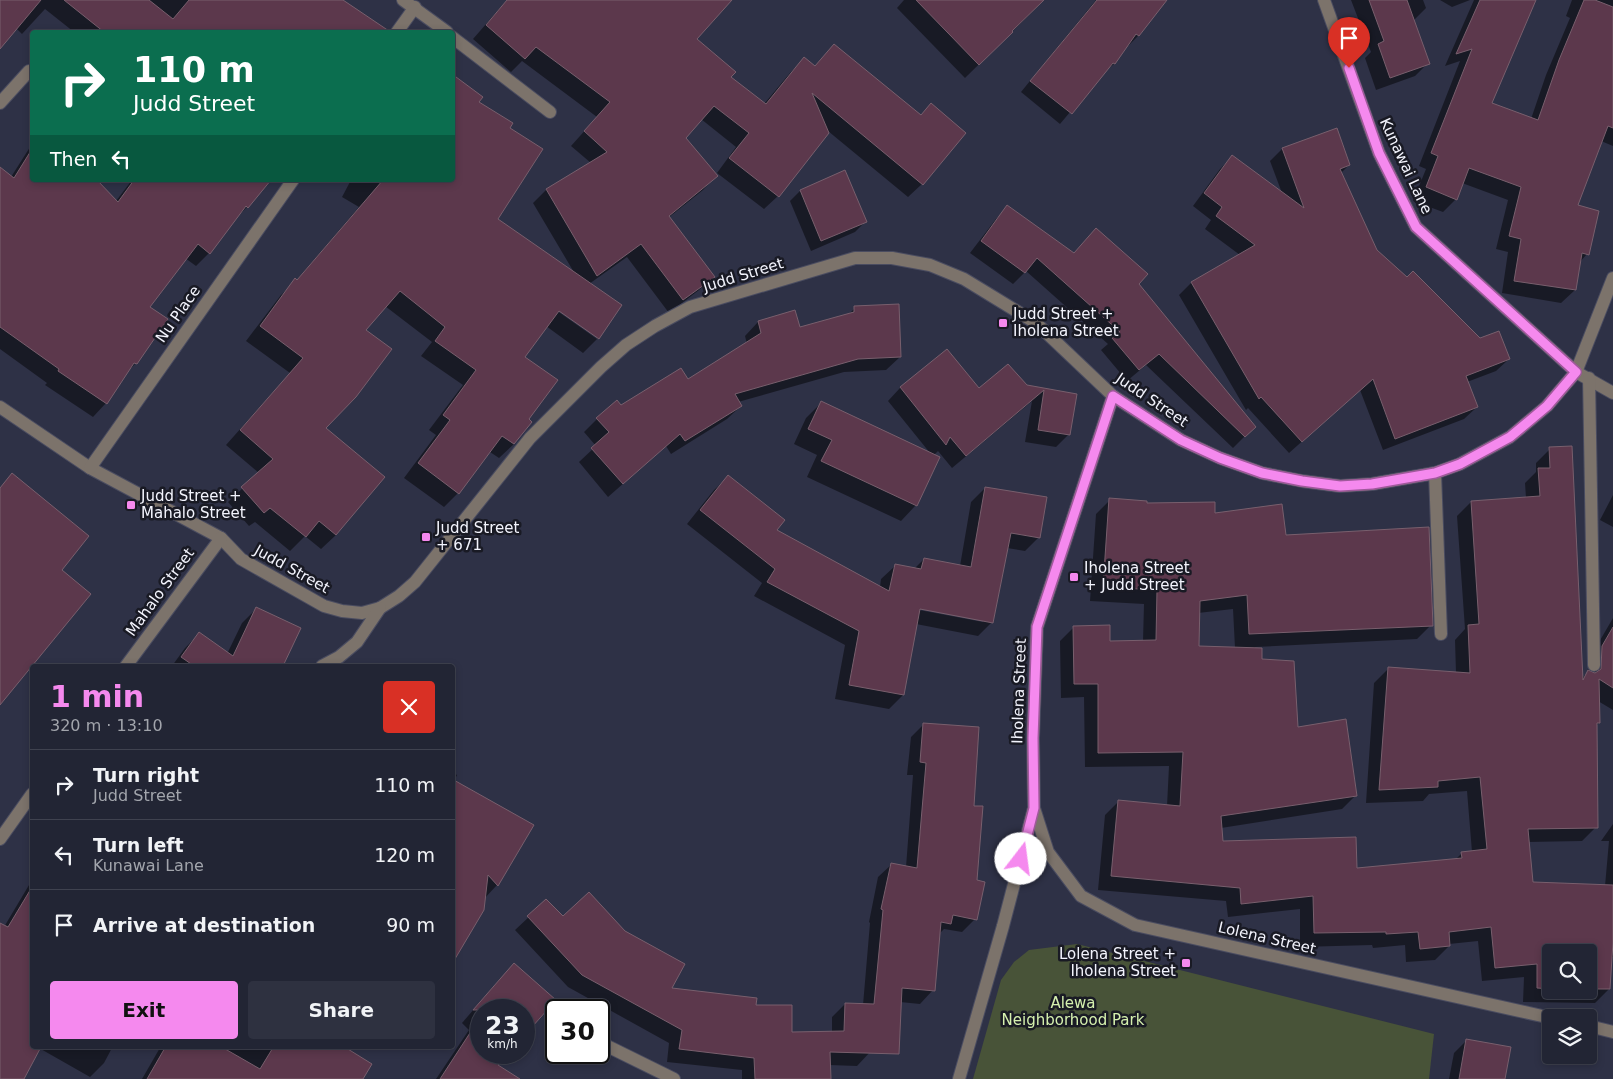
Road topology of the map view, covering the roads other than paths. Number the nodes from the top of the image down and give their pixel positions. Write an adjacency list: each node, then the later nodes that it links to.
1 (403, 0): 3 (street)
2 (1324, 0): 12 (street, Kunawai Lane)
3 (414, 8): 4 (street); 5 (street)
4 (398, 30)
5 (444, 30)
6 (455, 39): 9 (street)
7 (29, 71): 8 (street)
8 (0, 103)
9 (550, 112)
10 (292, 182): 17 (street, Nu Place)
11 (1613, 278): 12 (street, Judd Street)
12 (1576, 372): 13 (street, Kunawai Lane); 18 (street, Judd Street)
13 (1589, 378): 14 (street, Kunawai Lane); 24 (street)
14 (1613, 392)
15 (1113, 396): 18 (street, Judd Street); 20 (street, Judd Street); 26 (street, Iholena Street)
16 (0, 406): 17 (street, Judd Street)
17 (90, 468): 19 (street, Judd Street)
18 (1435, 473): 21 (street)
19 (221, 538): 20 (street, Judd Street); 22 (street, Mahalo Street)
20 (380, 608): 23 (street)
21 (1441, 634)
22 (127, 664)
23 (325, 664)
24 (1594, 666)
25 (30, 797): 27 (street)
26 (1034, 808): 28 (street, Lolena Street); 33 (street, Iholena Street)
27 (0, 839)
28 (1542, 1016)
29 (1597, 1028): 30 (street)
30 (1613, 1032)
31 (610, 1047): 32 (street)
32 (674, 1079)
33 (959, 1079)

